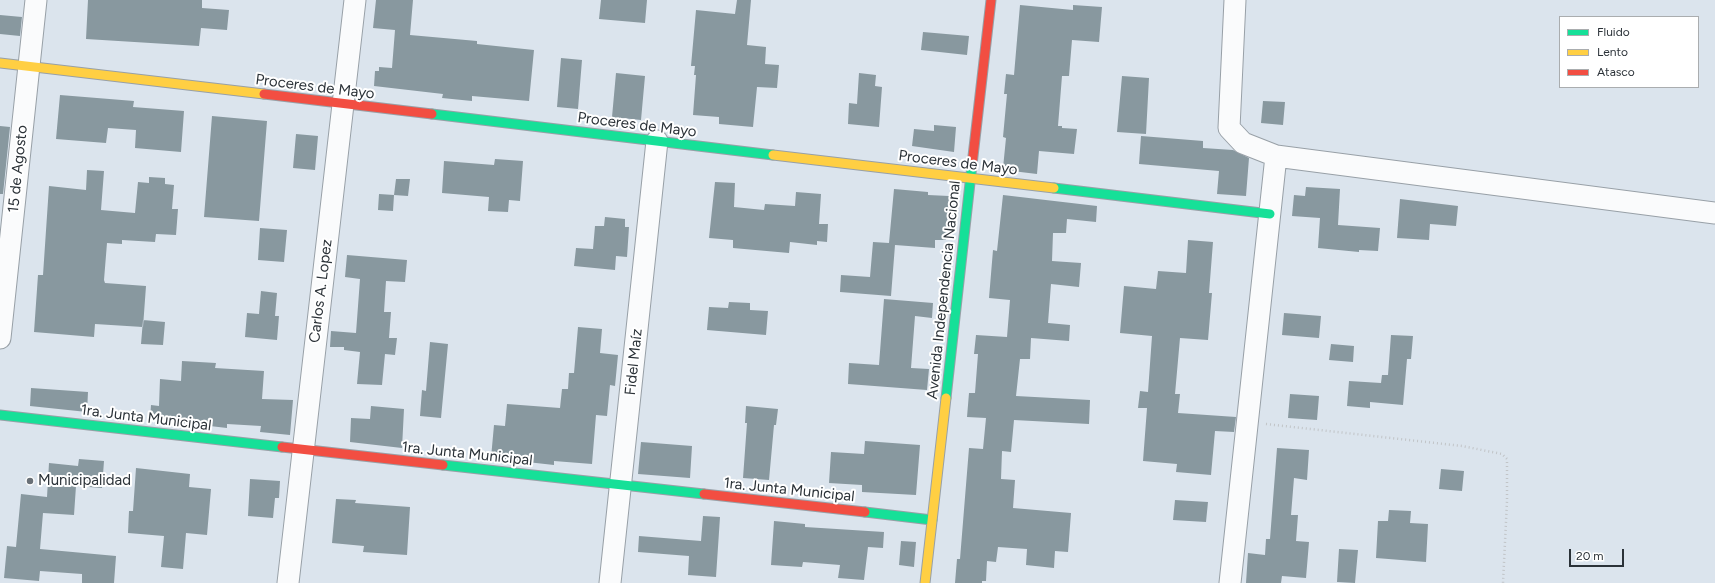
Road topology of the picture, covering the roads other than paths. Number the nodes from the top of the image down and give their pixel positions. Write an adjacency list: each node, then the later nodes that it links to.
1 (36, 0): 6 (street, 15 de Agosto)
2 (355, 0): 7 (street, Carlos A. Lopez)
3 (991, 0): 10 (street, Avenida Independencia Nacional)
4 (1235, 0): 9 (street)
5 (0, 63): 6 (street, Proceres de Mayo)
6 (30, 67): 7 (street, Proceres de Mayo); 13 (street, 15 de Agosto)
7 (343, 105): 8 (street, Proceres de Mayo); 15 (street, Carlos A. Lopez)
8 (657, 141): 10 (street, Proceres de Mayo); 16 (street, Fidel Maíz)
9 (1276, 156): 11 (street); 12 (street)
10 (971, 178): 11 (street, Proceres de Mayo); 17 (street, Avenida Independencia Nacional)
11 (1270, 214): 21 (street)
12 (1715, 214)
13 (0, 338)
14 (0, 415): 15 (street, 1ra. Junta Municipal)
15 (303, 450): 16 (street, 1ra. Junta Municipal); 18 (street, Carlos A. Lopez)
16 (621, 486): 17 (street, 1ra. Junta Municipal); 19 (street, Fidel Maíz)
17 (932, 520): 20 (street, Avenida Independencia Nacional)
18 (288, 583)
19 (610, 583)
20 (925, 583)
21 (1230, 583)

